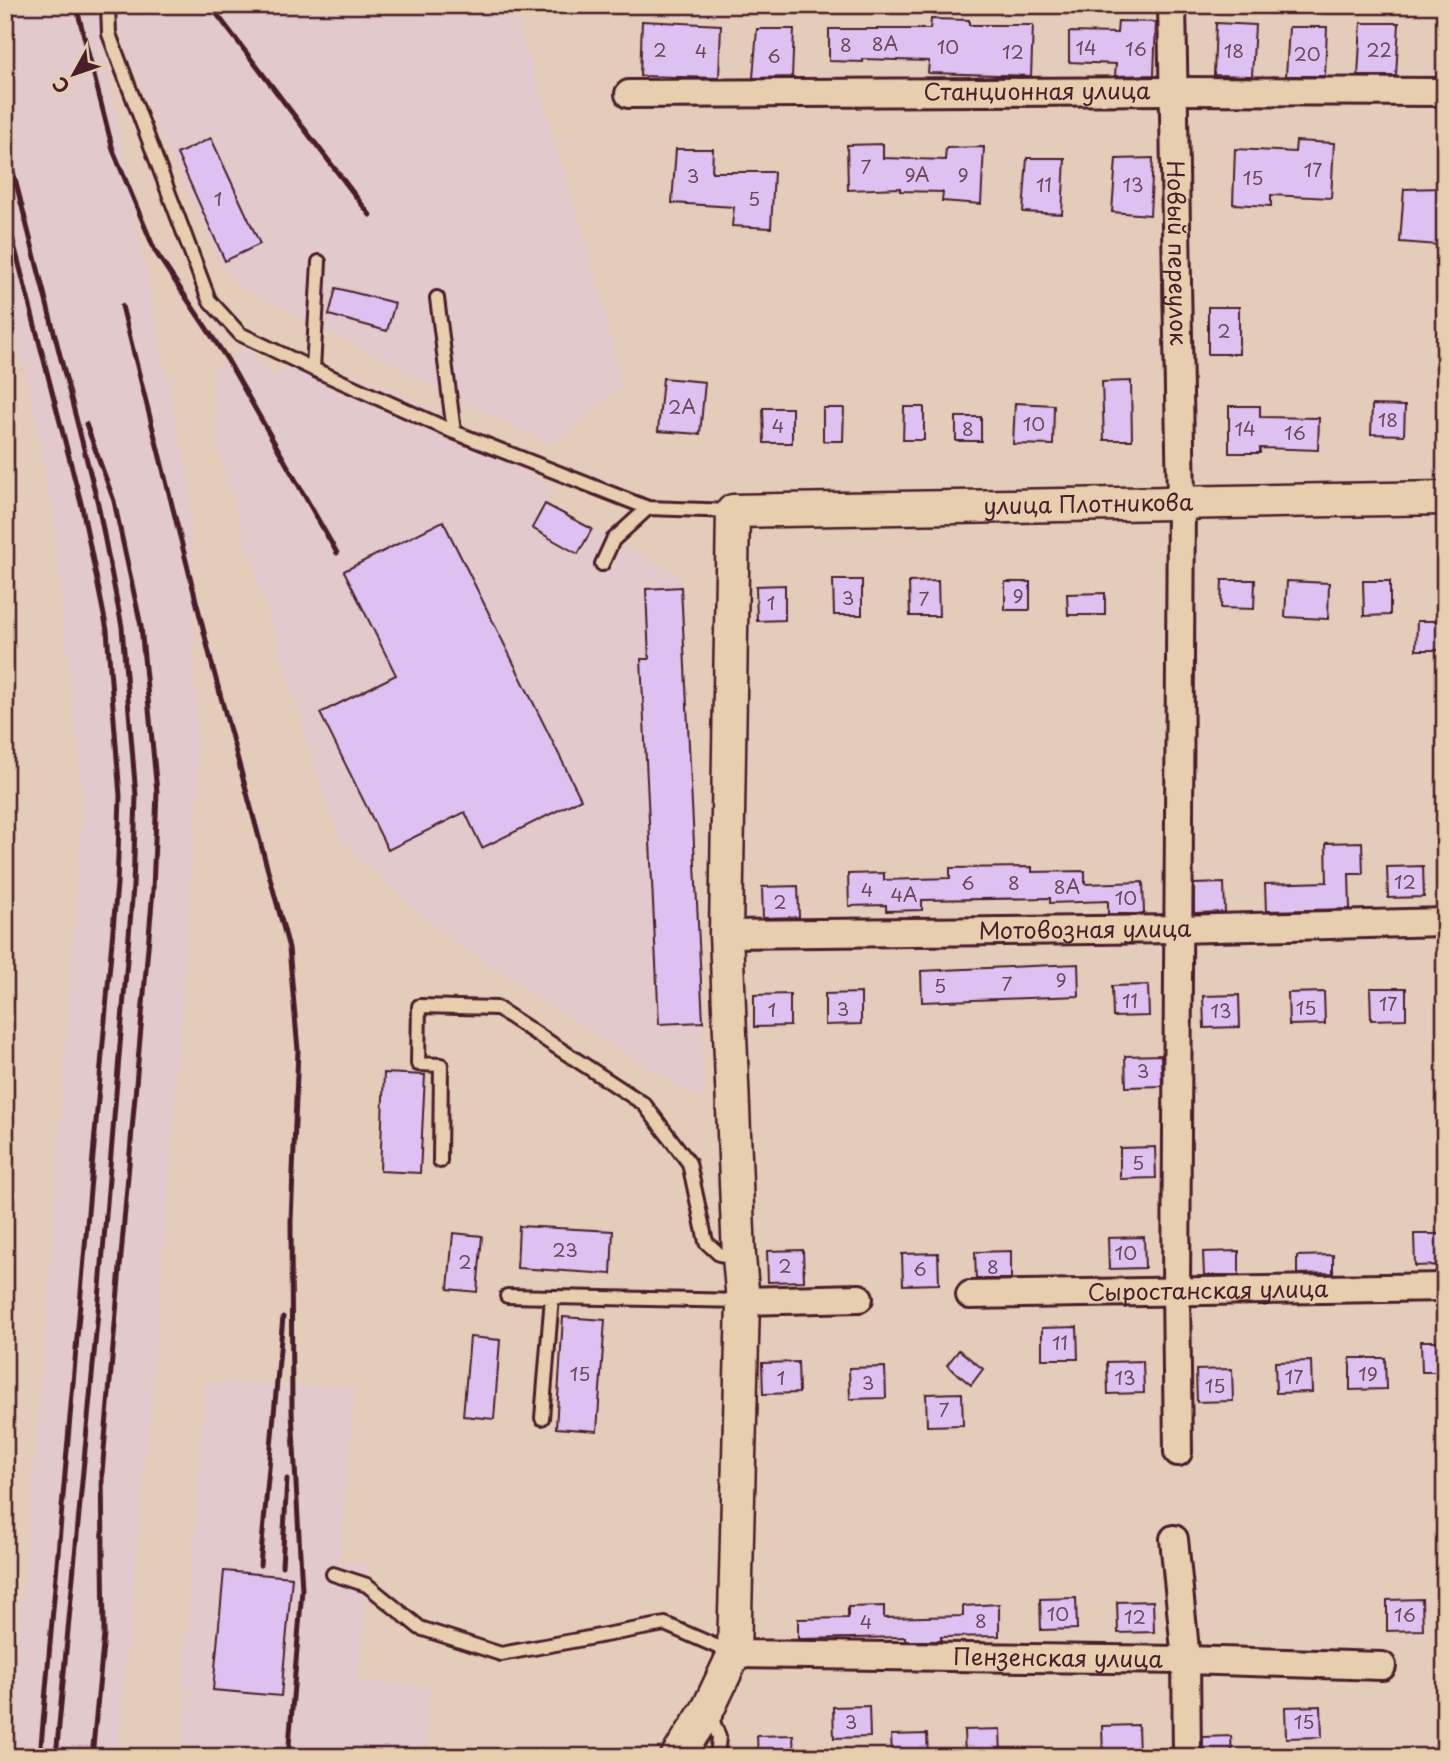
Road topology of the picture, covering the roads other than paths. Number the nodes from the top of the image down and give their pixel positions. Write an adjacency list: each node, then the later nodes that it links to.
1 (108, 5): 8 (lane)
2 (1172, 5): 3 (street, Новый переулок)
3 (1174, 91): 4 (street, Станционная улица); 5 (street, Станционная улица); 11 (street, Новый переулок)
4 (1445, 92)
5 (629, 94)
6 (318, 262): 8 (lane)
7 (437, 298): 9 (lane)
8 (313, 369): 9 (lane)
9 (454, 432): 12 (lane)
10 (1445, 498): 11 (street, улица Плотникова)
11 (1181, 501): 13 (street, улица Плотникова); 16 (street, Новый переулок)
12 (648, 508): 13 (lane); 14 (lane)
13 (733, 511): 17 (street)
14 (602, 565)
15 (1445, 922): 16 (street, Мотовозная улица)
16 (1178, 929): 17 (street, Мотовозная улица); 21 (street, Новый переулок)
17 (726, 934): 19 (street)
18 (440, 1161): 19 (lane)
19 (739, 1257): 26 (street)
20 (1445, 1287): 21 (street, Сыростанская улица)
21 (1176, 1290): 22 (street, Сыростанская улица); 28 (street, Новый переулок)
22 (970, 1295)
23 (507, 1296): 24 (lane)
24 (552, 1297): 26 (lane); 27 (lane)
25 (859, 1298): 26 (street)
26 (743, 1301): 31 (street)
27 (542, 1418)
28 (1178, 1452)
29 (1174, 1539): 32 (street)
30 (333, 1574): 31 (lane)
31 (734, 1654): 32 (street, Пензенская улица); 34 (street)
32 (1186, 1660): 33 (street, Пензенская улица); 37 (street)
33 (1382, 1666)
34 (708, 1709): 35 (street); 36 (lane)
35 (677, 1757)
36 (717, 1757)
37 (1187, 1757)

